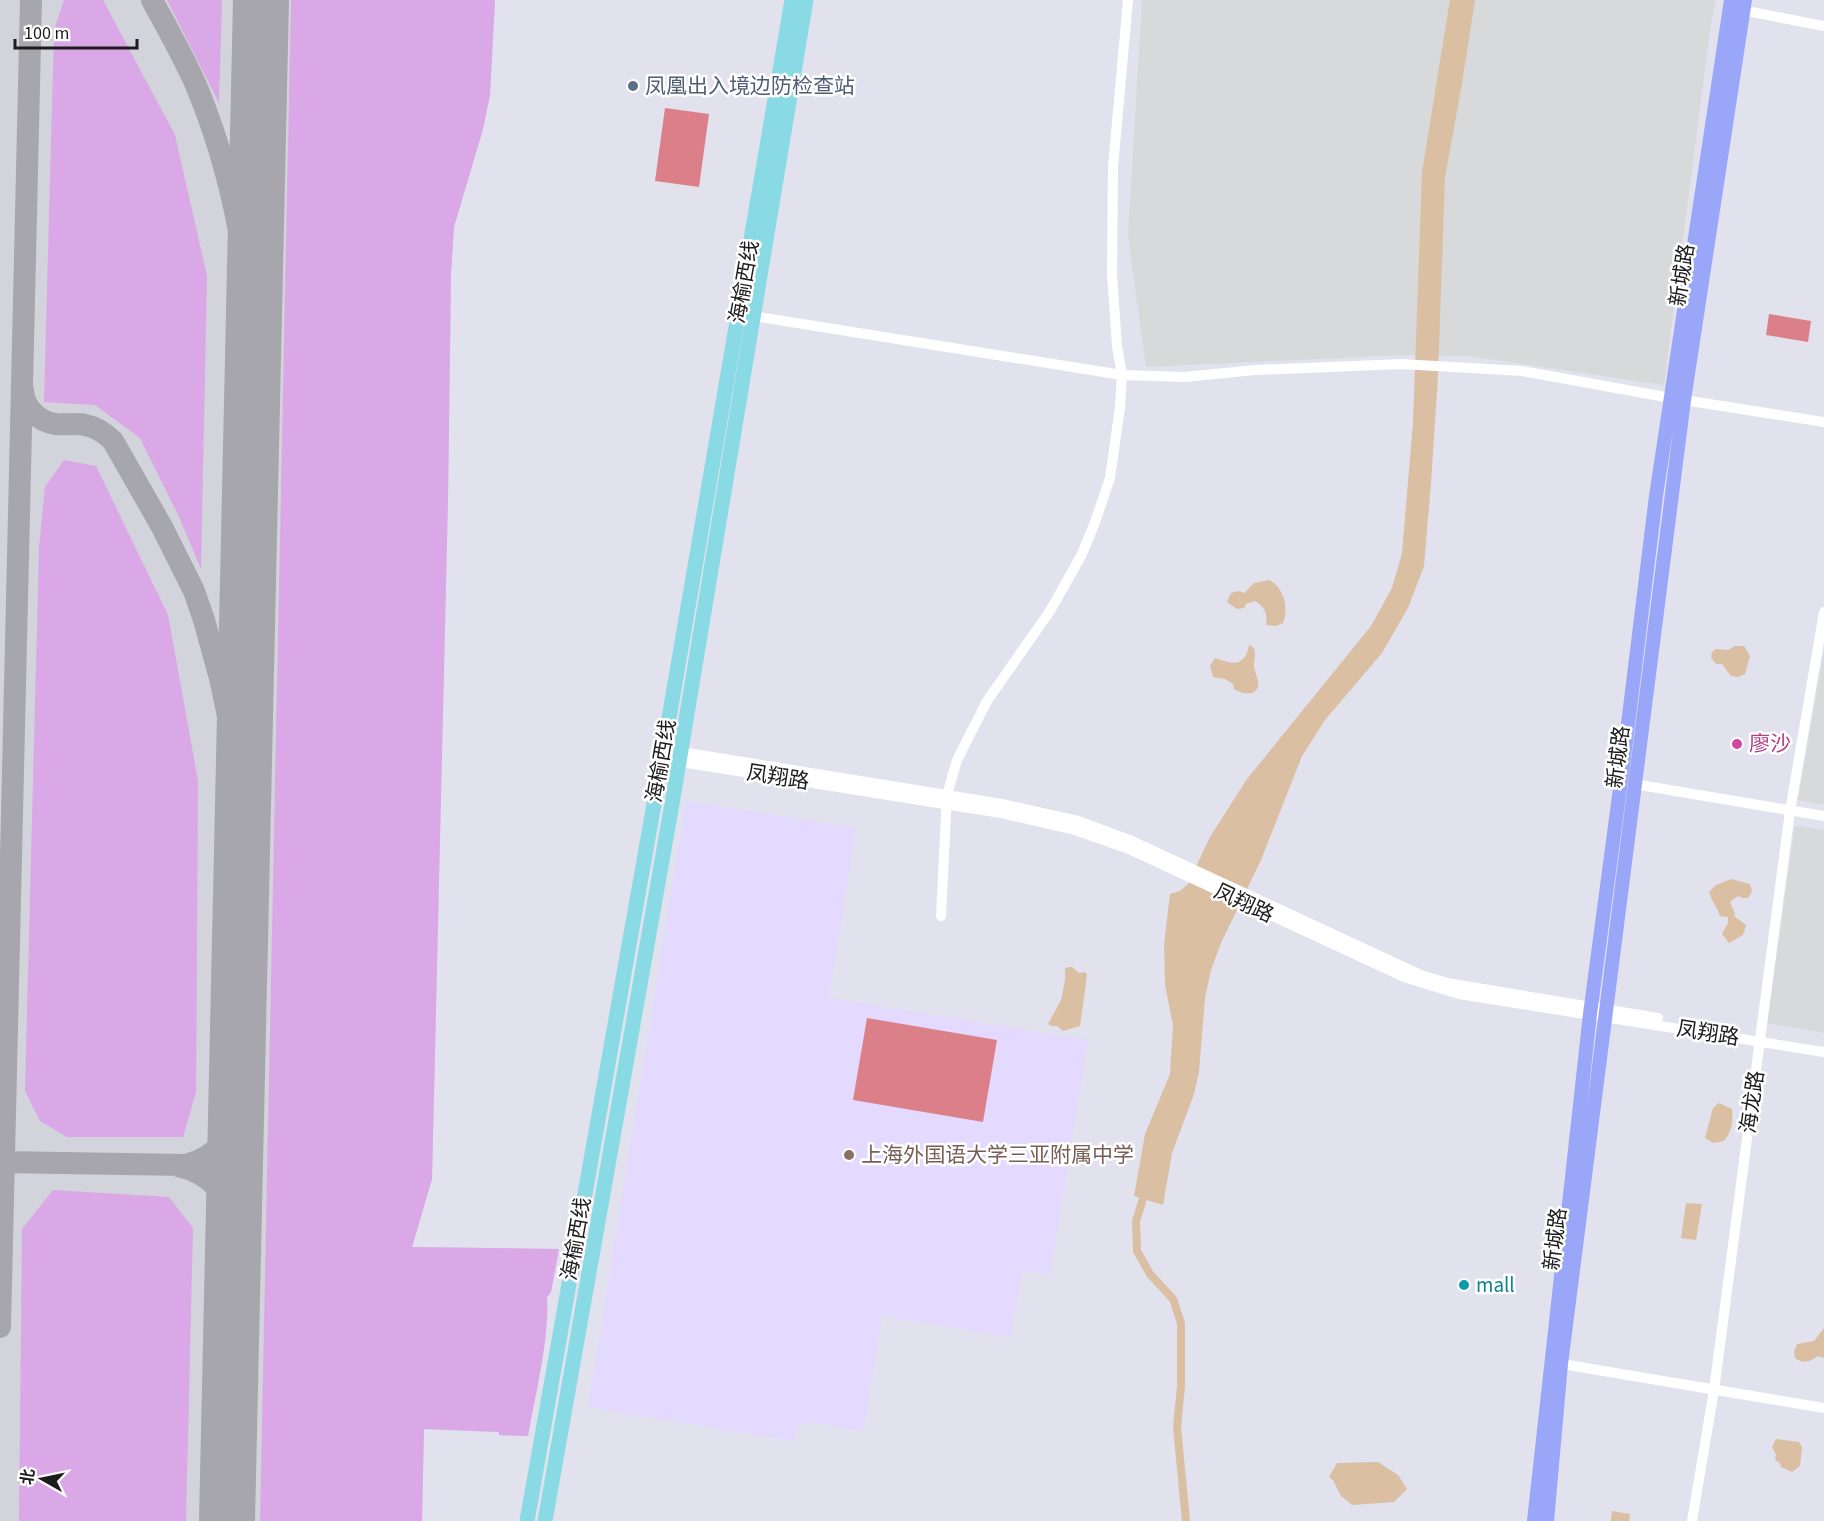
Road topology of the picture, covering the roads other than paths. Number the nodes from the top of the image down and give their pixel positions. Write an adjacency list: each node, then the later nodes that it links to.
1 (792, 0): 6 (highway, 海榆西线)
2 (806, 0): 6 (highway, 海榆西线)
3 (1128, 0): 8 (street)
4 (1737, 5): 5 (street); 9 (main road, 新城路)
5 (1824, 26)
6 (786, 80): 7 (highway, 海榆西线); 12 (highway, 海榆西线)
7 (753, 316): 8 (street); 13 (highway, 海榆西线)
8 (1122, 375): 9 (street); 15 (street)
9 (1678, 399): 10 (street); 14 (main road, 新城路)
10 (1824, 422)
11 (1824, 612): 16 (street, 海龙路)
12 (663, 754): 13 (street, 凤翔路); 27 (highway, 海榆西线)
13 (680, 757): 15 (street, 凤翔路); 28 (highway, 海榆西线)
14 (1629, 783): 16 (street); 19 (main road, 新城路); 20 (main road, 新城路)
15 (947, 799): 18 (street); 19 (street, 凤翔路)
16 (1790, 811): 17 (street); 21 (street, 海龙路)
17 (1824, 816)
18 (941, 916)
19 (1590, 1011): 20 (street, 凤翔路); 24 (main road, 新城路)
20 (1605, 1013): 21 (street, 凤翔路); 24 (main road, 新城路)
21 (1761, 1038): 22 (street, 凤翔路); 23 (street, 凤翔路); 25 (street, 海龙路)
22 (1824, 1046)
23 (1824, 1052)
24 (1556, 1363): 25 (street); 29 (main road, 新城路); 30 (main road, 新城路)
25 (1714, 1390): 26 (street); 31 (street, 海龙路)
26 (1824, 1408)
27 (527, 1521)
28 (545, 1521)
29 (1534, 1521)
30 (1547, 1521)
31 (1692, 1521)

